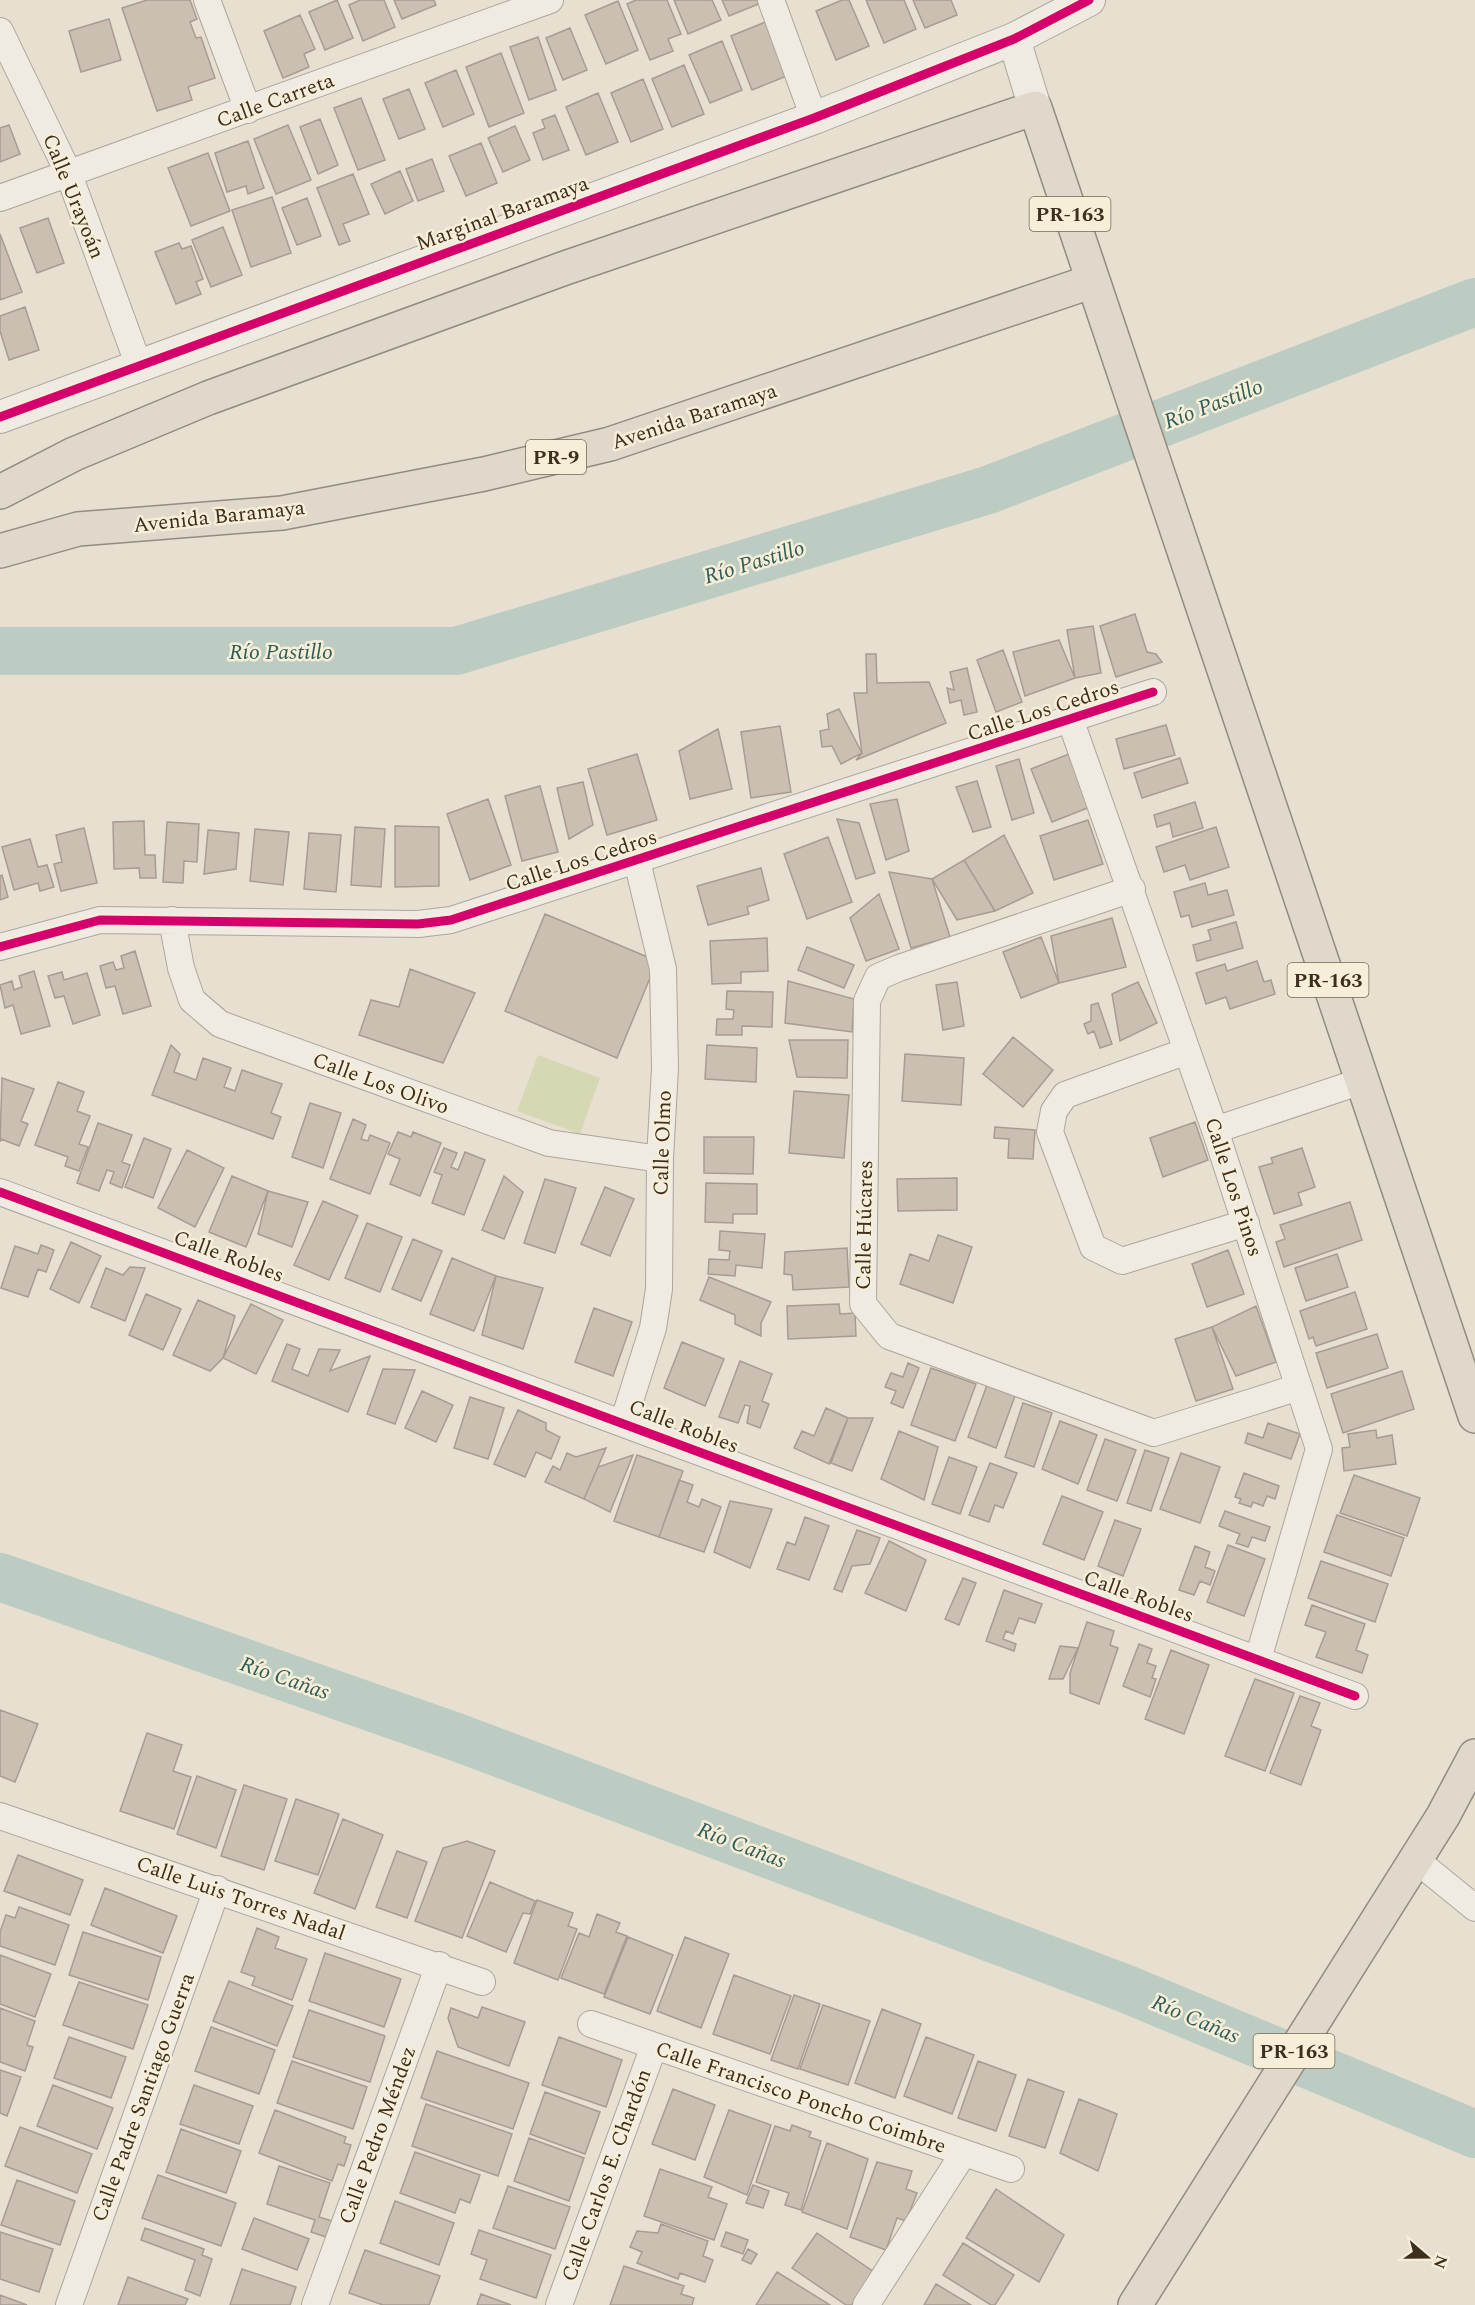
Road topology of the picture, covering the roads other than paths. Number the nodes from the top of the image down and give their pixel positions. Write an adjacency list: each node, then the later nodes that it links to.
1 (207, 0): 8 (street)
2 (550, 0): 8 (street, Calle Carreta)
3 (771, 0): 9 (street)
4 (1089, 0): 6 (street, Marginal Baramaya)
5 (0, 31): 10 (street, Calle Urayoán)
6 (1014, 39): 7 (street, PR-163); 9 (street, Marginal Baramaya)
7 (1035, 108): 12 (highway, PR-163); 15 (highway)
8 (248, 110): 10 (street, Calle Carreta)
9 (814, 118): 13 (street, Marginal Baramaya)
10 (68, 172): 11 (street, Calle Carreta); 13 (street, Calle Urayoán)
11 (0, 198)
12 (1093, 281): 16 (highway, Avenida Baramaya / PR-9); 24 (highway, PR-163)
13 (139, 366): 14 (street, Marginal Baramaya)
14 (0, 417)
15 (0, 492)
16 (0, 551)
17 (1153, 692): 18 (street, Calle Los Cedros)
18 (1070, 719): 19 (street, Calle Los Cedros); 20 (street, Calle Los Pinos)
19 (637, 861): 21 (street, Calle Los Cedros); 26 (street, Calle Olmo)
20 (1132, 889): 23 (street, Calle Los Pinos); 29 (street, Calle Húcares)
21 (172, 920): 22 (street, Calle Los Cedros); 26 (street, Calle Los Olivo)
22 (0, 947)
23 (1187, 1051): 25 (street, Calle Los Pinos); 28 (street)
24 (1362, 1081): 25 (street); 30 (highway, PR-163)
25 (1215, 1130): 28 (street, Calle Los Pinos)
26 (660, 1159): 31 (street, Calle Olmo)
27 (0, 1191): 31 (street, Calle Robles)
28 (1246, 1223): 29 (street, Calle Los Pinos)
29 (1299, 1387): 32 (street, Calle Los Pinos)
30 (1475, 1416)
31 (623, 1423): 32 (street, Calle Robles)
32 (1258, 1659): 33 (street, Calle Robles)
33 (1355, 1696)
34 (1475, 1756): 36 (highway, PR-163)
35 (0, 1816): 37 (street, Calle Luis Torres Nadal)
36 (1416, 1860): 38 (street); 49 (highway, PR-163)
37 (217, 1889): 39 (street, Calle Luis Torres Nadal); 45 (street, Calle Padre Santiago Guerra)
38 (1475, 1908)
39 (439, 1965): 40 (street, Calle Luis Torres Nadal); 46 (street, Calle Pedro Méndez)
40 (482, 1982)
41 (591, 2024): 42 (street, Calle Francisco Poncho Coimbre)
42 (654, 2046): 43 (street, Calle Francisco Poncho Coimbre); 47 (street, Calle Carlos E. Chardón)
43 (963, 2154): 44 (street, Calle Francisco Poncho Coimbre); 48 (street)
44 (1011, 2169)
45 (69, 2305)
46 (315, 2305)
47 (559, 2305)
48 (867, 2305)
49 (1135, 2305)

